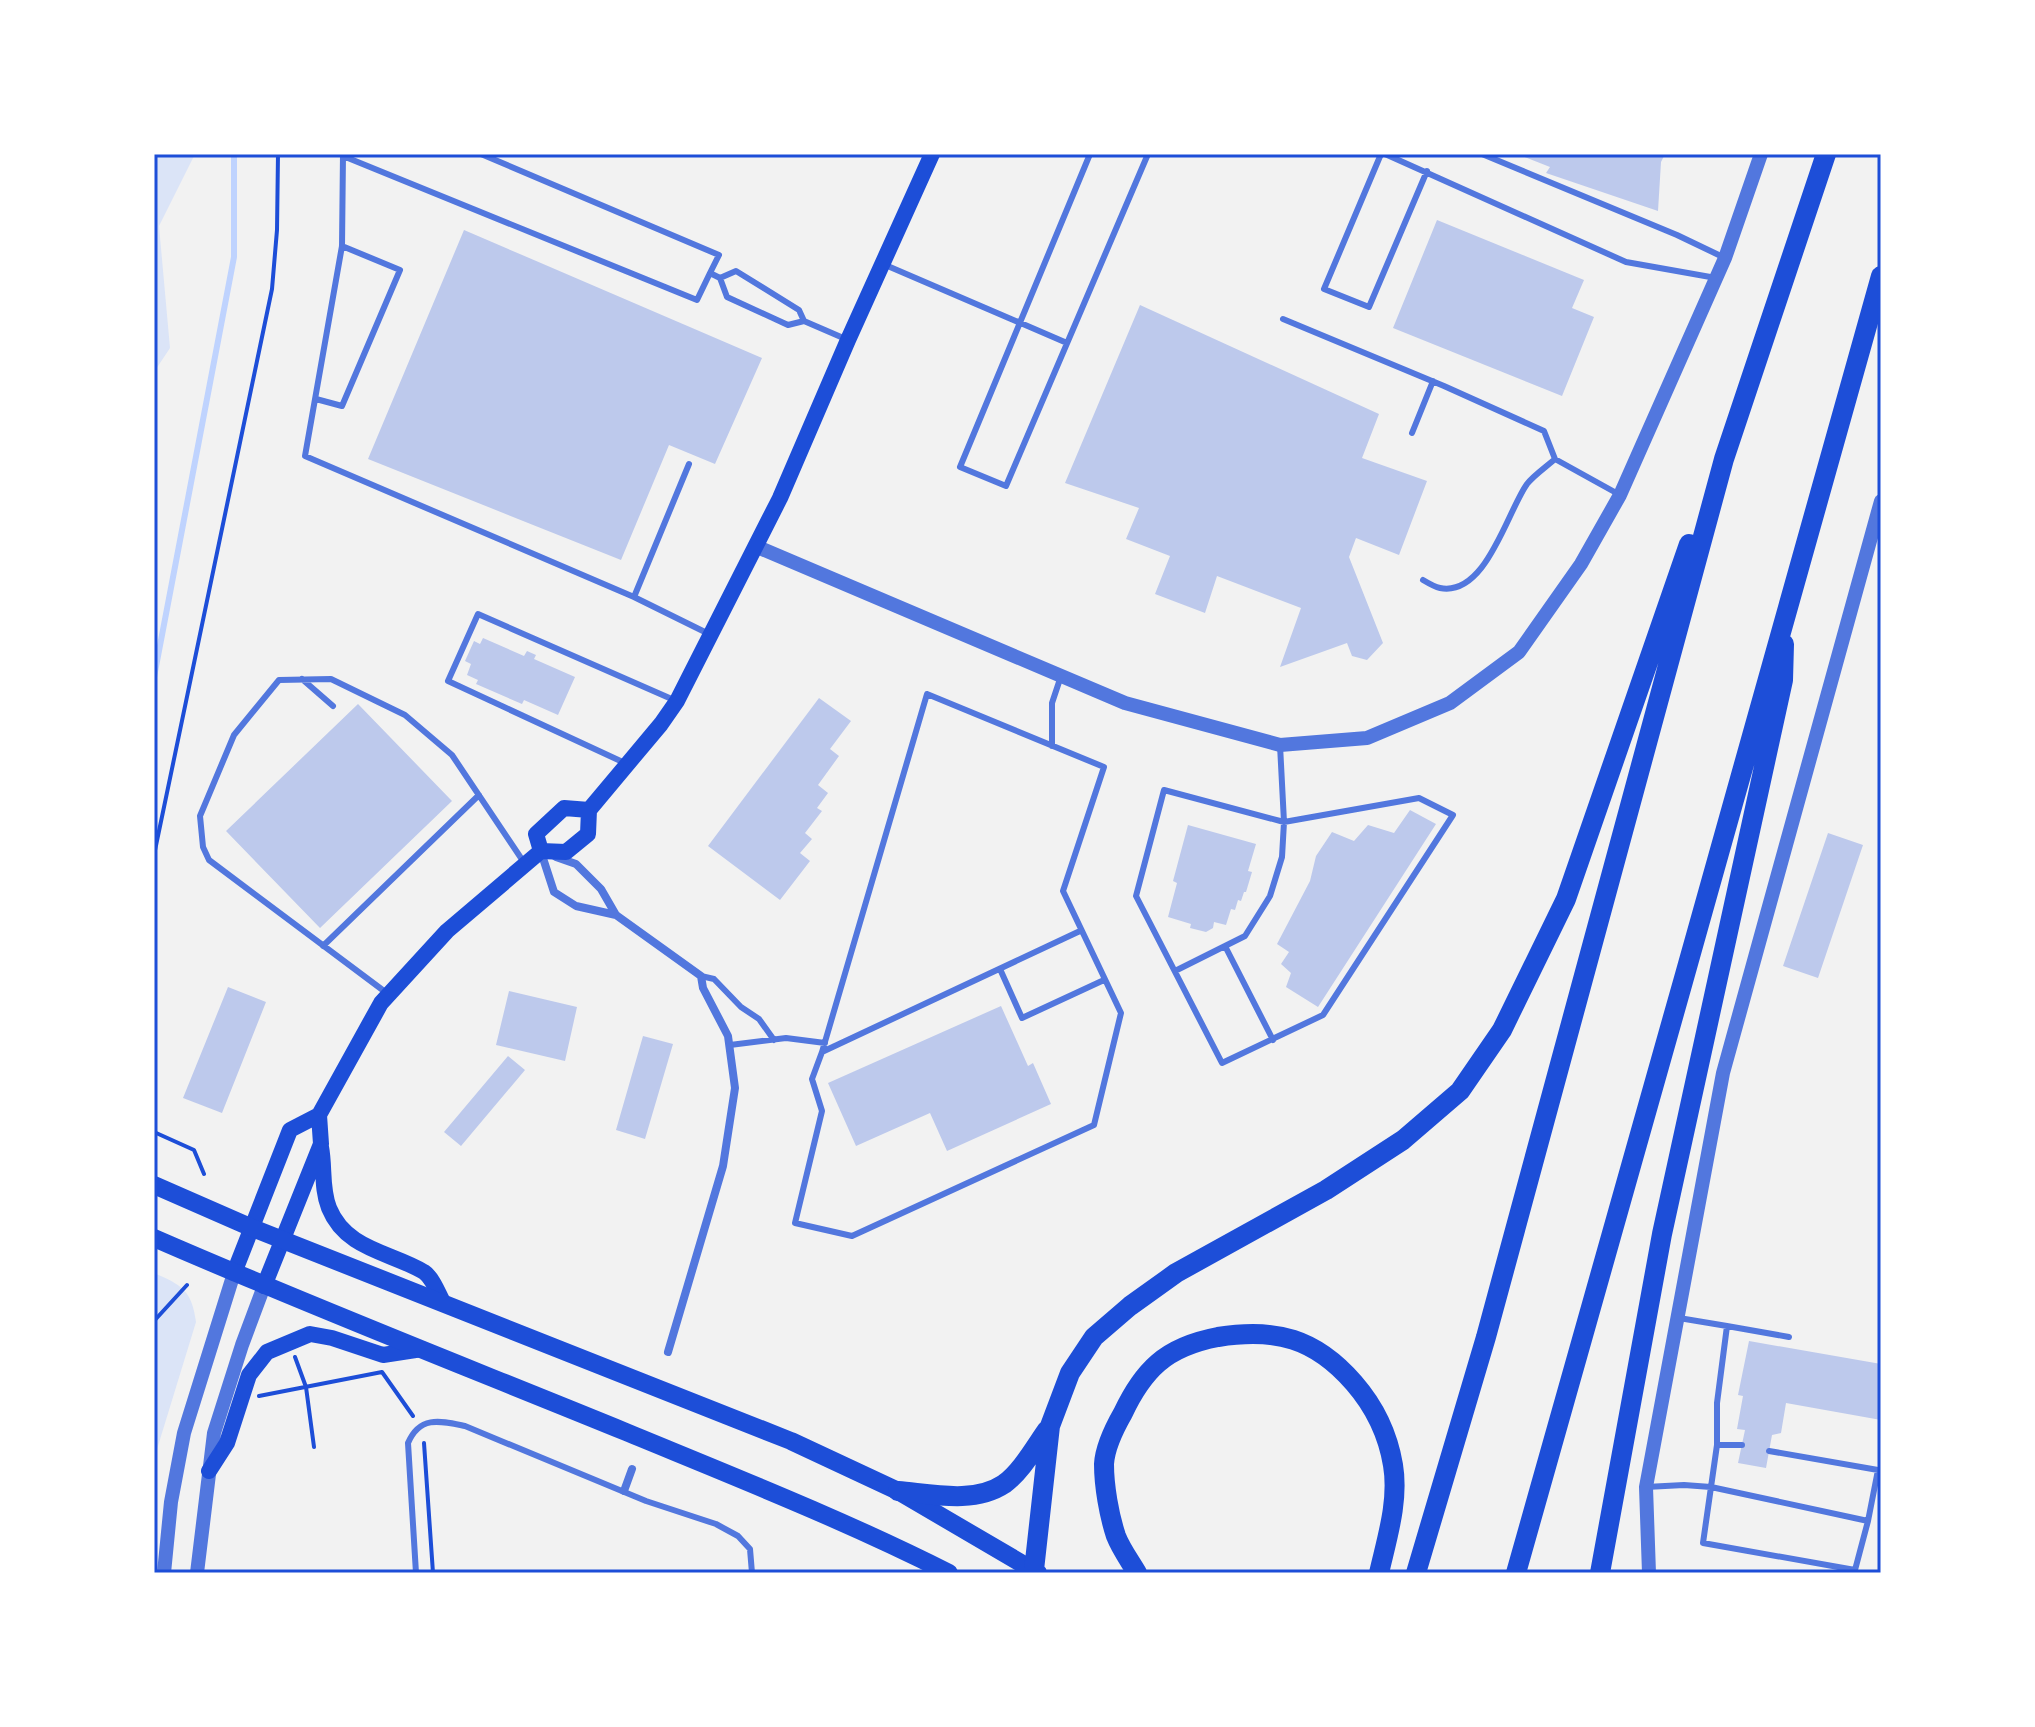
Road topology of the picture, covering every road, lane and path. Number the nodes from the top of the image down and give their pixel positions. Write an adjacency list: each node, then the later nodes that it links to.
1 (278, 154): 48 (path)
2 (481, 154): 15 (lane)
3 (932, 154): 14 (main road)
4 (1090, 154): 21 (lane)
5 (1148, 154): 23 (lane)
6 (1383, 154): 11 (lane); 11 (lane)
7 (1482, 154): 13 (lane)
8 (1761, 154): 13 (street)
9 (1826, 154): 28 (highway)
10 (343, 155): 12 (lane); 15 (lane)
11 (1427, 171): 18 (lane)
12 (342, 246): 25 (lane); 25 (lane)
13 (1725, 258): 18 (street)
14 (883, 264): 21 (lane); 22 (main road)
15 (710, 273): 17 (lane)
16 (1881, 276): 35 (highway)
17 (720, 278): 20 (lane); 20 (lane)
18 (1716, 278): 30 (street)
19 (1283, 319): 24 (lane)
20 (804, 321): 22 (lane)
21 (1019, 323): 23 (lane); 23 (lane)
22 (848, 340): 32 (main road)
23 (1067, 343)
24 (1433, 381): 26 (lane); 27 (lane)
25 (316, 399): 34 (lane)
26 (1412, 433)
27 (1555, 459): 30 (lane); 33 (lane)
28 (1724, 459): 85 (highway); 105 (highway)
29 (689, 464): 34 (lane)
30 (1620, 495): 41 (street)
31 (1881, 501): 76 (street)
32 (755, 546): 36 (main road); 37 (street)
33 (1423, 580)
34 (634, 597): 36 (lane)
35 (1785, 610): 106 (highway); 107 (highway)
36 (712, 635): 39 (main road)
37 (1061, 676): 41 (street); 42 (lane)
38 (302, 679): 40 (lane); 44 (lane); 52 (lane)
39 (677, 701): 43 (main road); 43 (lane)
40 (333, 706)
41 (1280, 745): 46 (lane)
42 (1052, 746): 51 (lane); 61 (lane)
43 (628, 764): 45 (main road)
44 (479, 795): 49 (lane); 52 (lane)
45 (589, 810): 47 (main road); 47 (main road)
46 (1284, 822): 53 (lane); 55 (lane); 60 (lane)
47 (541, 851): 49 (main road); 50 (street); 50 (street)
48 (154, 855)
49 (525, 864): 58 (main road)
50 (616, 915): 56 (street)
51 (1080, 931): 54 (lane); 57 (lane)
52 (323, 946): 58 (lane)
53 (1225, 946): 55 (lane); 60 (lane)
54 (1000, 969): 57 (lane); 63 (lane)
55 (1175, 971): 60 (lane)
56 (701, 976): 59 (lane); 62 (street)
57 (1104, 980): 63 (lane)
58 (388, 994): 64 (main road)
59 (774, 1040): 61 (lane); 62 (lane)
60 (1273, 1040)
61 (825, 1043): 63 (lane)
62 (730, 1045): 82 (street)
63 (822, 1052)
64 (319, 1115): 66 (main road); 69 (main road)
65 (154, 1132): 67 (path)
66 (321, 1144): 71 (main road); 75 (main road)
67 (204, 1174)
68 (154, 1185): 69 (main road)
69 (250, 1227): 71 (main road); 72 (main road)
70 (154, 1238): 72 (main road)
71 (283, 1240): 74 (main road); 75 (main road)
72 (234, 1273): 74 (main road); 98 (street)
73 (187, 1285): 77 (path)
74 (264, 1286): 80 (main road); 91 (street)
75 (444, 1304): 95 (main road)
76 (1678, 1318): 78 (lane); 92 (street)
77 (154, 1321)
78 (1727, 1326): 79 (lane); 86 (lane)
79 (1789, 1337)
80 (422, 1349): 91 (main road); 102 (main road)
81 (293, 1351): 83 (path)
82 (668, 1352)
83 (306, 1387): 84 (path); 88 (path)
84 (252, 1397)
85 (1050, 1426): 95 (highway); 97 (highway)
86 (1717, 1445): 87 (lane); 93 (lane)
87 (1742, 1445)
88 (314, 1447)
89 (1769, 1451): 96 (lane)
90 (632, 1469): 94 (street)
91 (209, 1471): 99 (street)
92 (1646, 1487): 93 (lane); 108 (street)
93 (1711, 1487): 96 (lane); 96 (lane)
94 (624, 1491): 100 (lane); 101 (lane)
95 (898, 1491): 97 (main road)
96 (1868, 1521)
97 (1036, 1572)
98 (164, 1573)
99 (197, 1573)
100 (416, 1573)
101 (752, 1573)
102 (949, 1573)
103 (1137, 1573): 104 (highway)
104 (1379, 1573)
105 (1416, 1573)
106 (1516, 1573)
107 (1600, 1573)
108 (1649, 1573)

